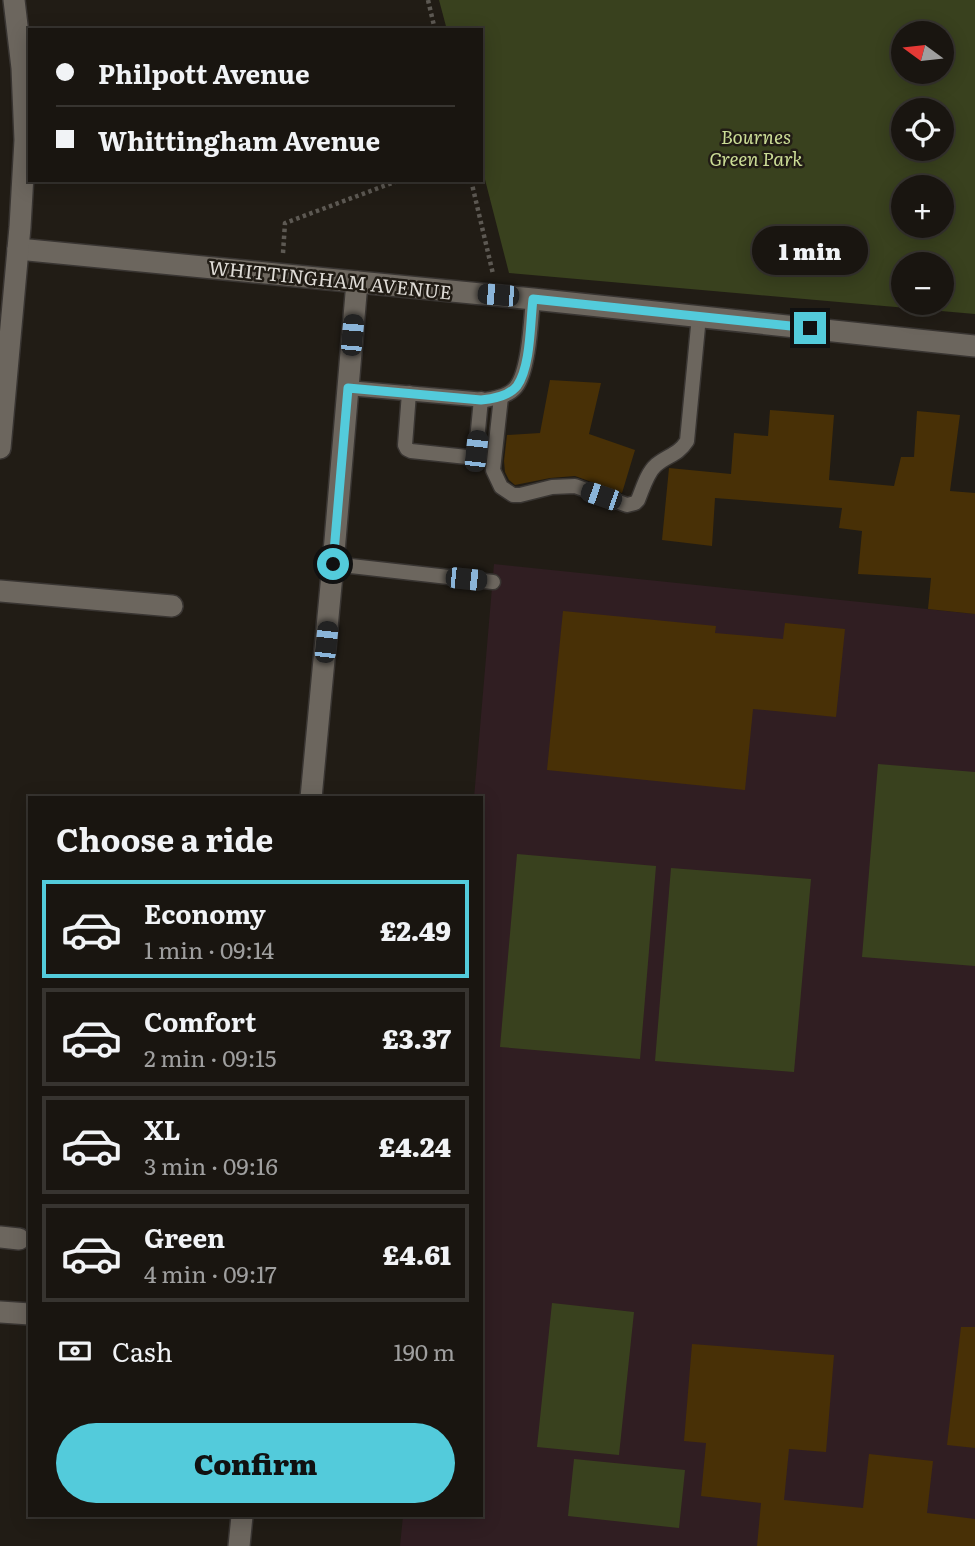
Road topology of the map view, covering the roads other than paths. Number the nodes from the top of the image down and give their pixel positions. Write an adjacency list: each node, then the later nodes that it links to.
1 (14, 0): 2 (street)
2 (10, 226): 3 (street)
3 (18, 249): 4 (street, WHITTINGHAM AVENUE); 12 (street)
4 (357, 282): 5 (street, WHITTINGHAM AVENUE); 8 (street)
5 (533, 299): 6 (street, WHITTINGHAM AVENUE); 10 (lane)
6 (699, 316): 7 (street, WHITTINGHAM AVENUE); 10 (lane)
7 (975, 346)
8 (348, 388): 9 (lane); 13 (street)
9 (410, 393): 11 (lane); 11 (lane)
10 (501, 397): 11 (lane)
11 (481, 400)
12 (0, 448)
13 (333, 564): 14 (lane); 17 (street)
14 (493, 582)
15 (0, 591): 16 (street)
16 (172, 606)
17 (311, 796)
18 (0, 1312): 19 (street)
19 (28, 1314)
20 (242, 1517): 21 (street)
21 (239, 1546)

